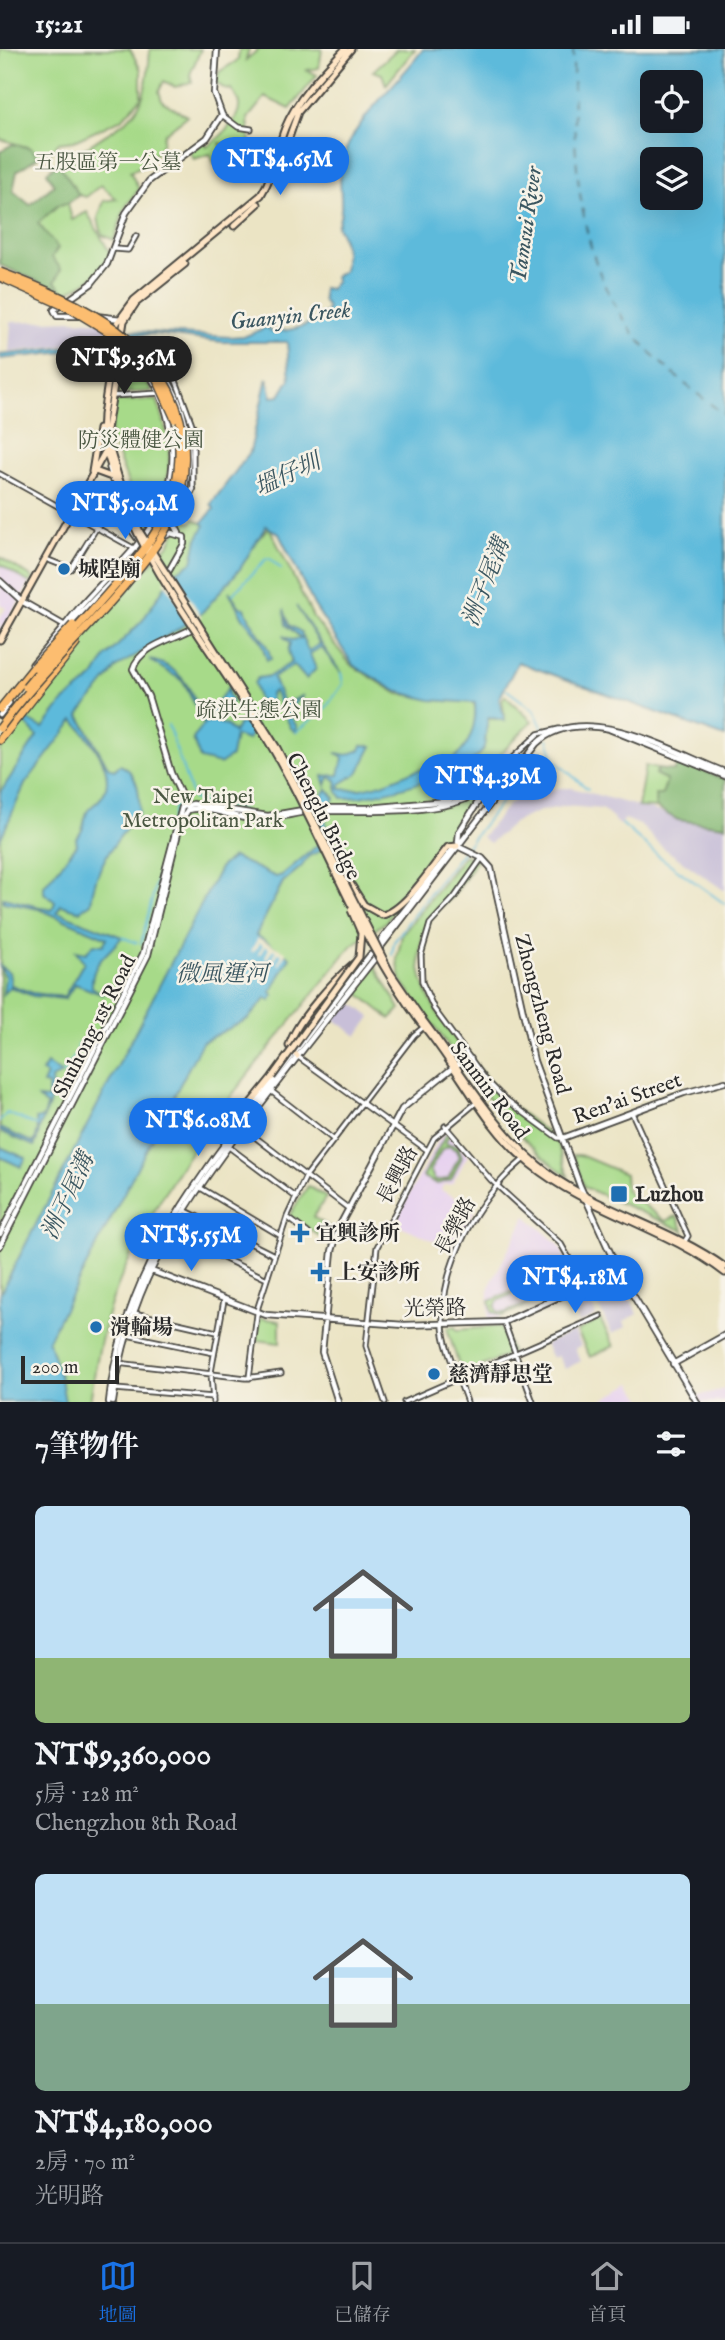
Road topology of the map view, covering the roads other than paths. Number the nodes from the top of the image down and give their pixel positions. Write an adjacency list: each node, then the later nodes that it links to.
1 (217, 49): 4 (street)
2 (345, 49): 9 (main road)
3 (351, 49): 9 (main road)
4 (222, 115): 5 (street); 7 (street)
5 (251, 129)
6 (136, 236): 7 (street)
7 (115, 249): 9 (street)
8 (0, 275): 31 (highway, bridge); 33 (highway, bridge)
9 (121, 319): 10 (main road, bridge)
10 (116, 350): 12 (street); 13 (street); 14 (main road); 15 (main road)
11 (168, 359): 12 (street)
12 (178, 392): 13 (street); 22 (street); 27 (street)
13 (160, 393): 14 (street); 26 (street)
14 (110, 397): 16 (main road)
15 (104, 401): 16 (main road); 20 (main road)
16 (107, 449): 17 (main road); 18 (main road)
17 (112, 465): 21 (main road); 26 (street)
18 (95, 471): 20 (main road); 21 (main road)
19 (0, 474): 23 (street)
20 (91, 478): 23 (main road)
21 (114, 478): 28 (street); 46 (main road, Chenglu Bridge, bridge); 47 (main road, Chenglu Bridge, bridge)
22 (193, 489): 25 (street)
23 (69, 514): 24 (street); 29 (main road)
24 (97, 527): 28 (street); 29 (street)
25 (180, 534): 27 (street); 44 (street, bridge)
26 (145, 538): 27 (street); 28 (street)
27 (150, 544): 28 (street)
28 (139, 548): 34 (street); 34 (street)
29 (46, 559): 32 (main road)
30 (0, 581): 32 (street)
31 (107, 594): 36 (highway, bridge); 38 (highway, bridge)
32 (23, 602): 34 (street); 35 (main road)
33 (99, 614): 39 (highway, bridge); 41 (highway, bridge)
34 (66, 626): 36 (street); 37 (street); 39 (street)
35 (0, 640)
36 (0, 708)
37 (0, 715)
38 (0, 721)
39 (0, 730)
40 (557, 730): 42 (street); 43 (street); 45 (street)
41 (0, 740)
42 (725, 774)
43 (481, 787): 44 (street); 45 (street)
44 (186, 807): 80 (street, Shuhong 1st Road); 83 (street, Shuhong 1st Road)
45 (457, 846): 47 (main road, bridge); 48 (street); 49 (street)
46 (327, 853): 51 (main road, bridge); 52 (main road, Chenglu Bridge, bridge)
47 (334, 858): 52 (main road, Chenglu Bridge, bridge)
48 (482, 858): 54 (street, Ren'ai Street); 65 (street, Zhongzheng Road)
49 (379, 946)
50 (372, 956): 53 (street)
51 (356, 961): 53 (main road, bridge); 61 (main road, bridge)
52 (423, 1023): 55 (main road, Sanmin Road); 59 (street)
53 (295, 1055): 57 (street); 59 (street); 61 (street)
54 (471, 1059): 55 (street); 65 (street, Ren'ai Street)
55 (454, 1066): 58 (main road, Sanmin Road); 63 (street); 73 (main road, Sanmin Road)
56 (725, 1082): 60 (street, Ren'ai Street)
57 (271, 1091): 61 (street); 66 (street)
58 (477, 1102): 62 (street, 長興路); 69 (main road, Sanmin Road)
59 (362, 1106): 63 (street); 66 (street)
60 (632, 1113): 65 (street, Ren'ai Street); 82 (street)
61 (240, 1125): 64 (main road); 67 (street); 70 (street)
62 (445, 1126): 68 (street, 長興路); 71 (street)
63 (393, 1128): 68 (street); 76 (street)
64 (233, 1132): 72 (street)
65 (563, 1138): 73 (street, Zhongzheng Road)
66 (334, 1140): 70 (street)
67 (229, 1147): 72 (street); 74 (street)
68 (427, 1150): 97 (street, 長興路)
69 (524, 1159): 71 (street, 長樂路); 73 (main road, Sanmin Road)
70 (306, 1176): 74 (street); 76 (street)
71 (496, 1184): 90 (street); 98 (street, 長樂路)
72 (197, 1185): 75 (street); 81 (street)
73 (584, 1197): 82 (main road, Sanmin Road); 87 (street, Zhongzheng Road)
74 (297, 1198): 77 (street)
75 (181, 1208): 78 (street); 84 (street); 86 (street)
76 (349, 1209): 95 (street)
77 (287, 1217): 79 (street); 81 (street)
78 (169, 1232): 86 (street); 89 (street)
79 (308, 1233)
80 (0, 1234)
81 (281, 1236): 84 (street)
82 (684, 1243): 85 (main road, Sanmin Road); 88 (main road, Sanmin Road)
83 (0, 1246)
84 (275, 1255): 89 (street)
85 (725, 1267)
86 (148, 1269): 91 (street, 光榮路); 92 (street); 104 (street)
87 (618, 1270): 90 (street, 光榮路); 105 (street, Zhongzheng Road)
88 (725, 1273)
89 (267, 1279): 93 (street)
90 (585, 1287): 96 (street, 光榮路)
91 (224, 1300): 93 (street, 光榮路); 99 (street)
92 (133, 1313): 99 (street); 100 (street)
93 (257, 1313): 95 (street, 光榮路); 108 (street)
94 (601, 1317): 103 (street)
95 (325, 1320): 97 (street, 光榮路); 113 (street)
96 (504, 1322): 98 (street, 光榮路); 103 (street)
97 (367, 1324): 98 (street, 光榮路); 114 (street, 長興路)
98 (443, 1324): 109 (street, 長樂路)
99 (217, 1332): 102 (street)
100 (127, 1335): 102 (street); 104 (street)
101 (725, 1335): 105 (street)
102 (214, 1353): 106 (street)
103 (516, 1354): 109 (street); 117 (street)
104 (117, 1363): 106 (street); 110 (street); 112 (street)
105 (673, 1364): 118 (street, Zhongzheng Road)
106 (211, 1372): 108 (street); 111 (street)
107 (281, 1373): 108 (street)
108 (249, 1378)
109 (459, 1378): 115 (street); 116 (street, 長樂路)
110 (115, 1389): 111 (street); 112 (street)
111 (213, 1400)
112 (111, 1402)
113 (338, 1402)
114 (384, 1402)
115 (404, 1402)
116 (467, 1402)
117 (533, 1402)
118 (697, 1402)

